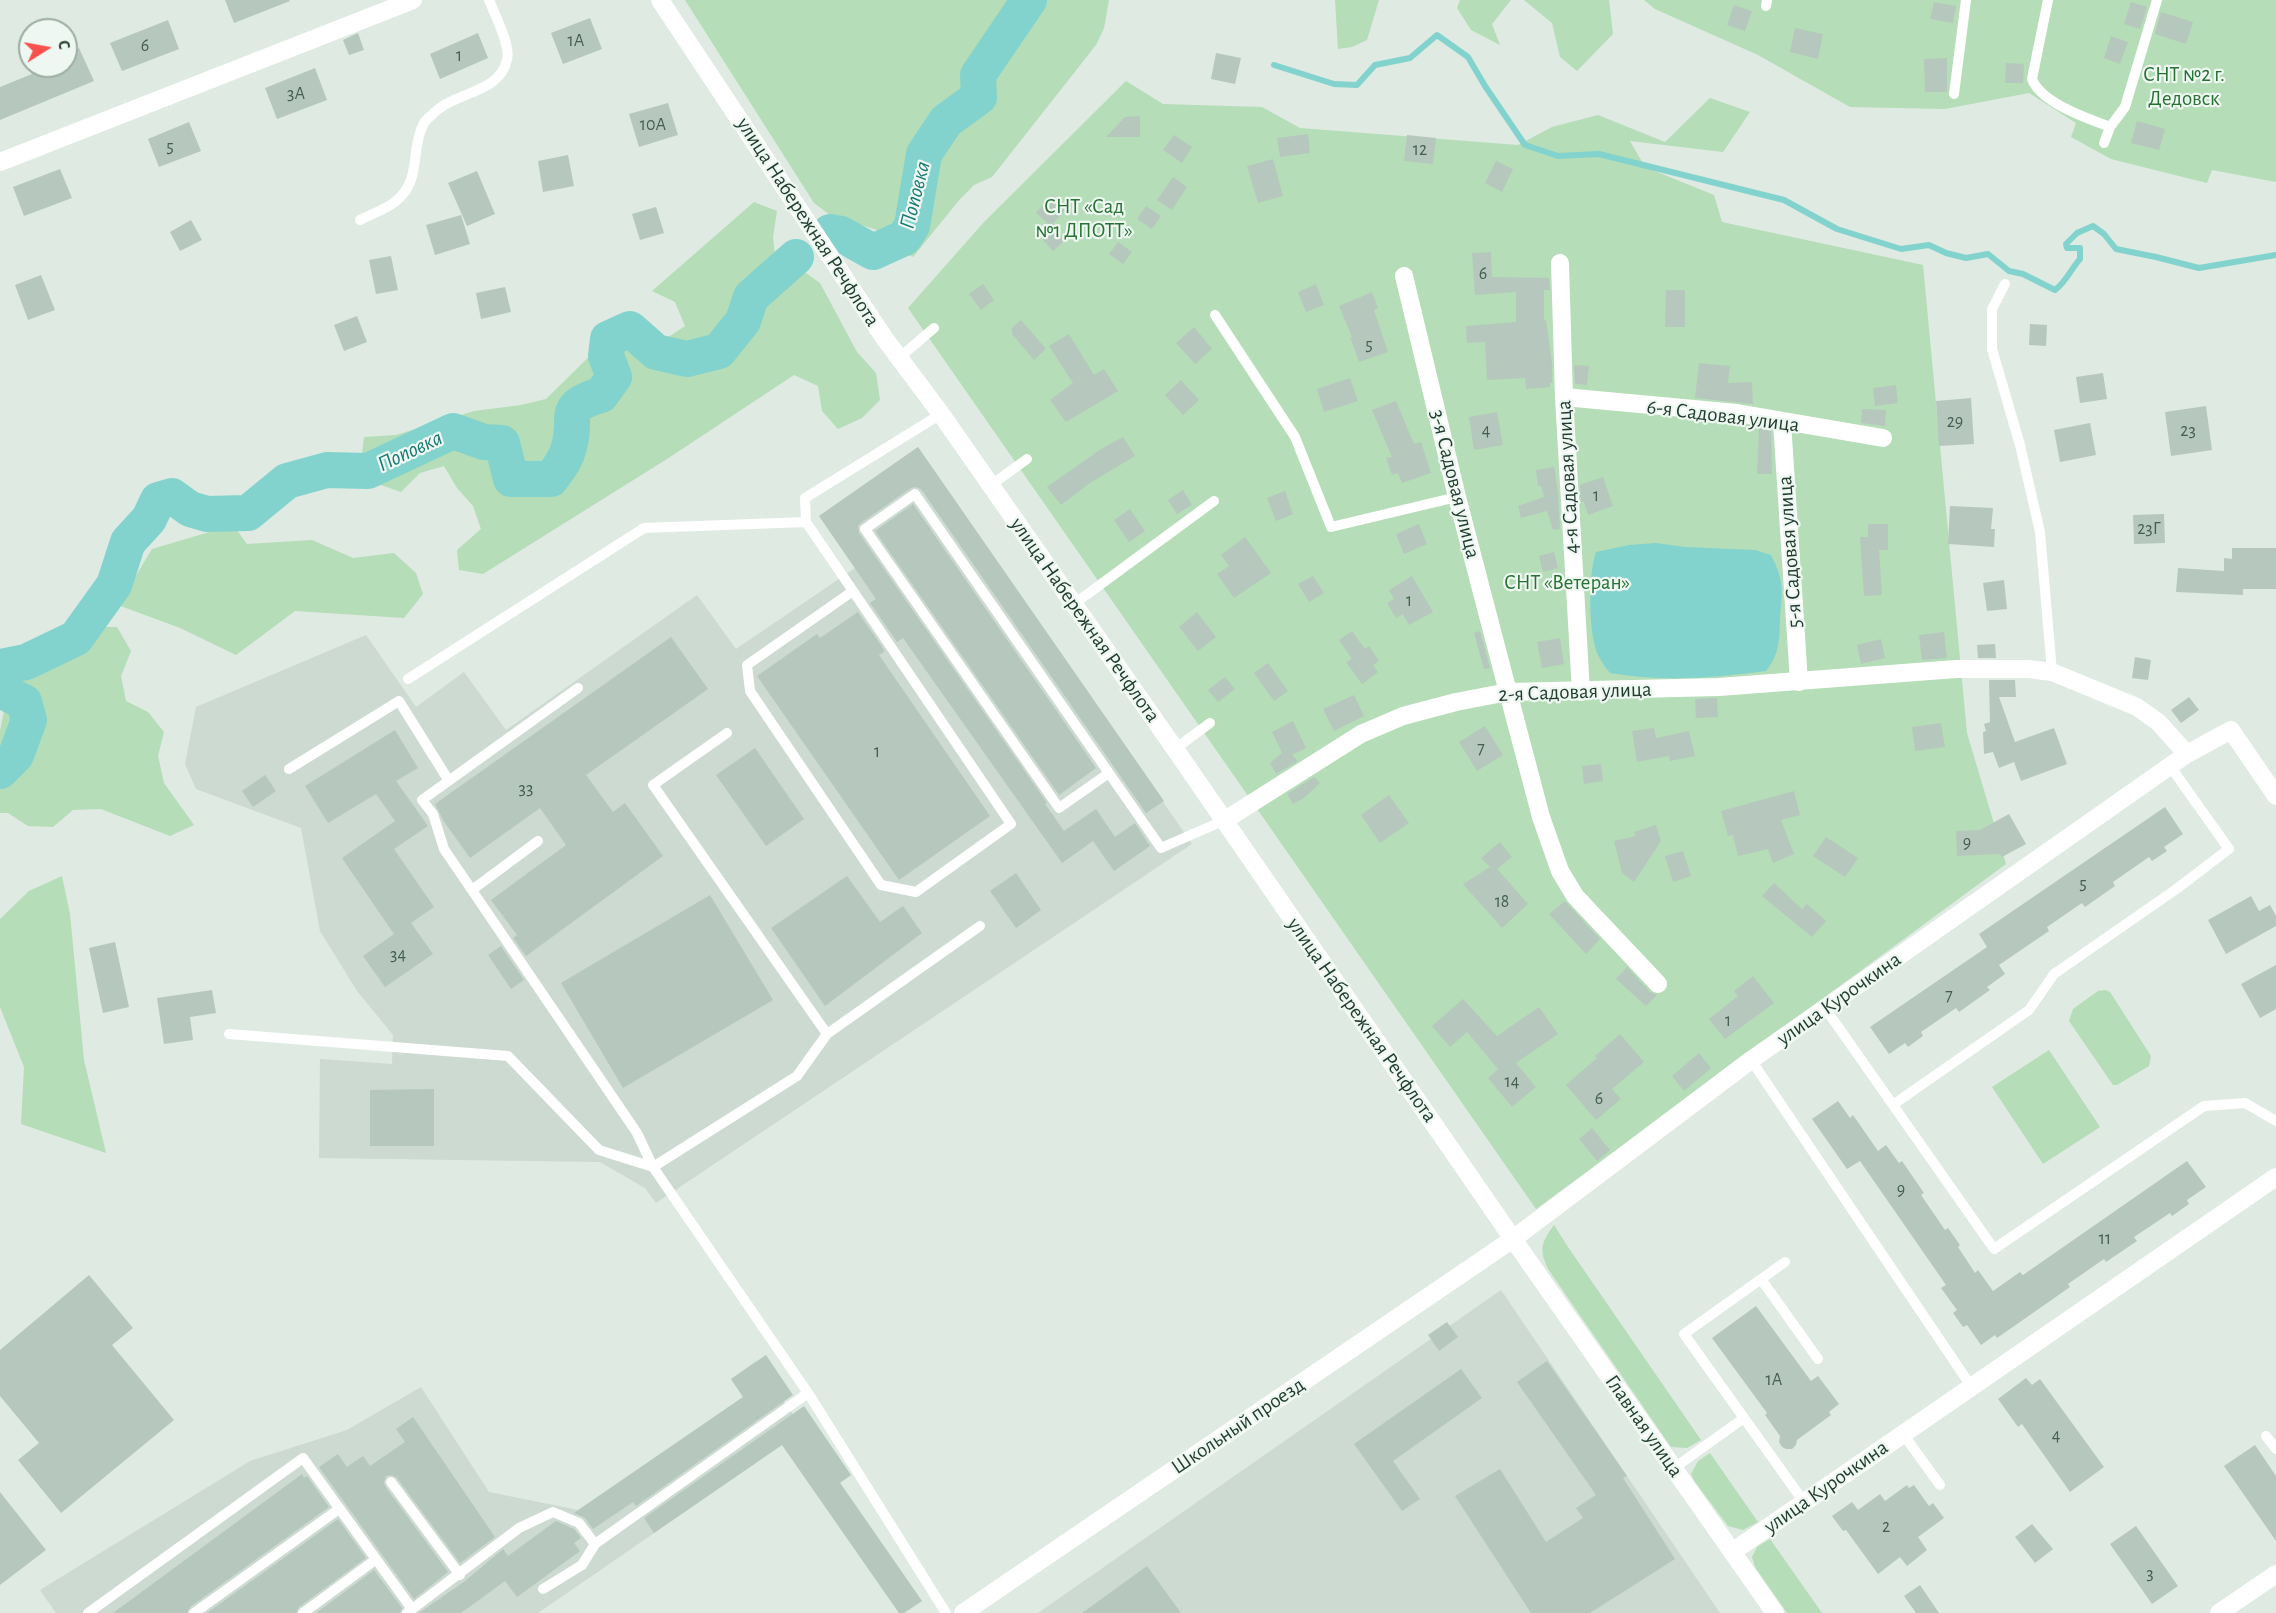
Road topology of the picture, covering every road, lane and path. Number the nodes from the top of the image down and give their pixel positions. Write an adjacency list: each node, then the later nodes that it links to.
1 (413, 0): 10 (street)
2 (489, 0): 11 (lane)
3 (660, 0): 17 (street, улица Набережная Речфлота)
4 (1966, 0): 7 (lane)
5 (2048, 0): 8 (lane)
6 (2157, 0): 8 (lane)
7 (1954, 94)
8 (2110, 127): 9 (lane)
9 (2104, 143)
10 (0, 162)
11 (360, 219)
12 (1560, 263): 18 (street, 4-я Садовая улица)
13 (1404, 276): 24 (street, 3-я Садовая улица)
14 (2005, 284): 29 (lane)
15 (1215, 315): 24 (lane)
16 (934, 328): 17 (lane)
17 (899, 358): 19 (street, улица Набережная Речфлота)
18 (1564, 397): 20 (street, 6-я Садовая улица); 34 (street, 4-я Садовая улица)
19 (941, 414): 23 (street, улица Набережная Речфлота); 26 (lane)
20 (1782, 422): 21 (street, 6-я Садовая улица); 31 (street, 5-я Садовая улица)
21 (1883, 438)
22 (1027, 459): 23 (lane)
23 (991, 485): 28 (street, улица Набережная Речфлота)
24 (1457, 497): 33 (street, 3-я Садовая улица)
25 (1214, 501): 28 (lane)
26 (806, 522): 27 (lane); 30 (lane)
27 (853, 591): 27 (lane)
28 (1074, 604): 37 (street, улица Набережная Речфлота)
29 (2052, 672): 31 (street, 2-я Садовая улица); 38 (street, 2-я Садовая улица)
30 (408, 680)
31 (1799, 682): 34 (street, 2-я Садовая улица)
32 (578, 688): 42 (lane)
33 (1508, 692): 34 (street, 2-я Садовая улица); 44 (street, 2-я Садовая улица); 48 (street, 3-я Садовая улица)
34 (1581, 692)
35 (1210, 723): 37 (lane)
36 (727, 733): 51 (lane)
37 (1175, 749): 44 (street, улица Набережная Речфлота)
38 (2187, 754): 39 (street, улица Курочкина); 43 (street, улица Курочкина)
39 (2170, 766): 49 (street, улица Курочкина); 53 (lane)
40 (289, 769): 42 (lane)
41 (1109, 773): 41 (lane); 44 (lane)
42 (449, 781): 46 (lane)
43 (2276, 796)
44 (1225, 820): 57 (street, улица Набережная Речфлота)
45 (538, 841): 46 (lane)
46 (472, 890): 55 (lane)
47 (981, 926): 51 (lane)
48 (1658, 984)
49 (1825, 1008): 52 (street, улица Курочкина); 53 (lane)
50 (229, 1034): 55 (lane)
51 (827, 1034): 55 (lane)
52 (1751, 1060): 57 (street, улица Курочкина); 61 (lane)
53 (1894, 1104): 54 (lane)
54 (2276, 1122)
55 (653, 1167): 62 (lane)
56 (2276, 1177): 61 (street, улица Курочкина)
57 (1513, 1239): 67 (street, Главная улица); 84 (street, Школьный проезд)
58 (1785, 1262): 59 (lane)
59 (1761, 1279): 60 (lane); 63 (lane)
60 (1818, 1359)
61 (1971, 1386): 64 (street, улица Курочкина)
62 (808, 1393): 72 (lane); 83 (lane)
63 (1744, 1418): 67 (lane); 70 (lane)
64 (1903, 1434): 69 (lane); 70 (street, улица Курочкина)
65 (2266, 1436): 66 (lane)
66 (2276, 1449)
67 (1674, 1468): 73 (street, Главная улица)
68 (391, 1482): 76 (lane)
69 (1940, 1485)
70 (1804, 1502): 73 (street, улица Курочкина)
71 (339, 1509): 74 (lane); 80 (lane); 81 (lane)
72 (595, 1544): 76 (lane); 77 (lane)
73 (1732, 1552): 85 (street, Главная улица)
74 (375, 1560): 78 (lane); 82 (lane)
75 (2276, 1574): 79 (street)
76 (460, 1575): 78 (lane)
77 (543, 1589)
78 (409, 1611)
79 (2223, 1612)
80 (88, 1613)
81 (194, 1613)
82 (303, 1613)
83 (946, 1613)
84 (963, 1613)
85 (1774, 1613)

